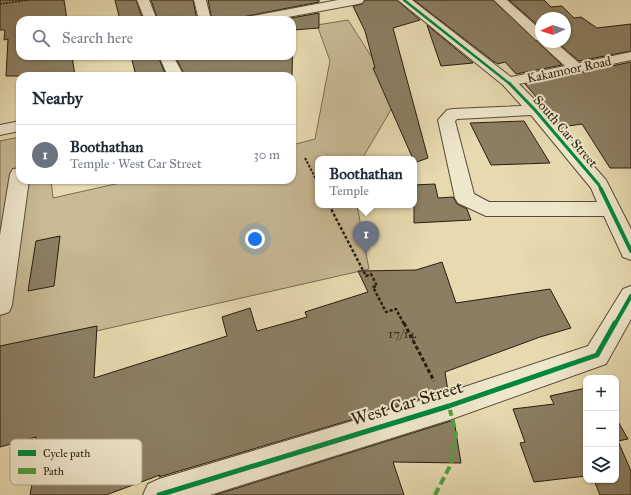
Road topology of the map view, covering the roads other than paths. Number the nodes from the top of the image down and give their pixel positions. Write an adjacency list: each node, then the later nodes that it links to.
1 (143, 0): 6 (street)
2 (200, 0): 7 (street)
3 (358, 0): 8 (street)
4 (404, 0): 15 (street, South Car Street)
5 (500, 0): 9 (street)
6 (149, 16)
7 (204, 16)
8 (273, 16)
9 (535, 32)
10 (554, 48): 13 (street)
11 (631, 56): 13 (street, Kakamoor Road)
12 (168, 60): 14 (street)
13 (576, 68): 15 (street, Kakamoor Road)
14 (174, 72)
15 (508, 82): 16 (street, South Car Street)
16 (535, 110): 20 (street, South Car Street); 20 (street)
17 (16, 127): 18 (street)
18 (0, 130)
19 (18, 184): 23 (street)
20 (611, 209): 21 (street, South Car Street)
21 (631, 251)
22 (631, 296): 24 (street, West Car Street)
23 (0, 306)
24 (159, 495)

